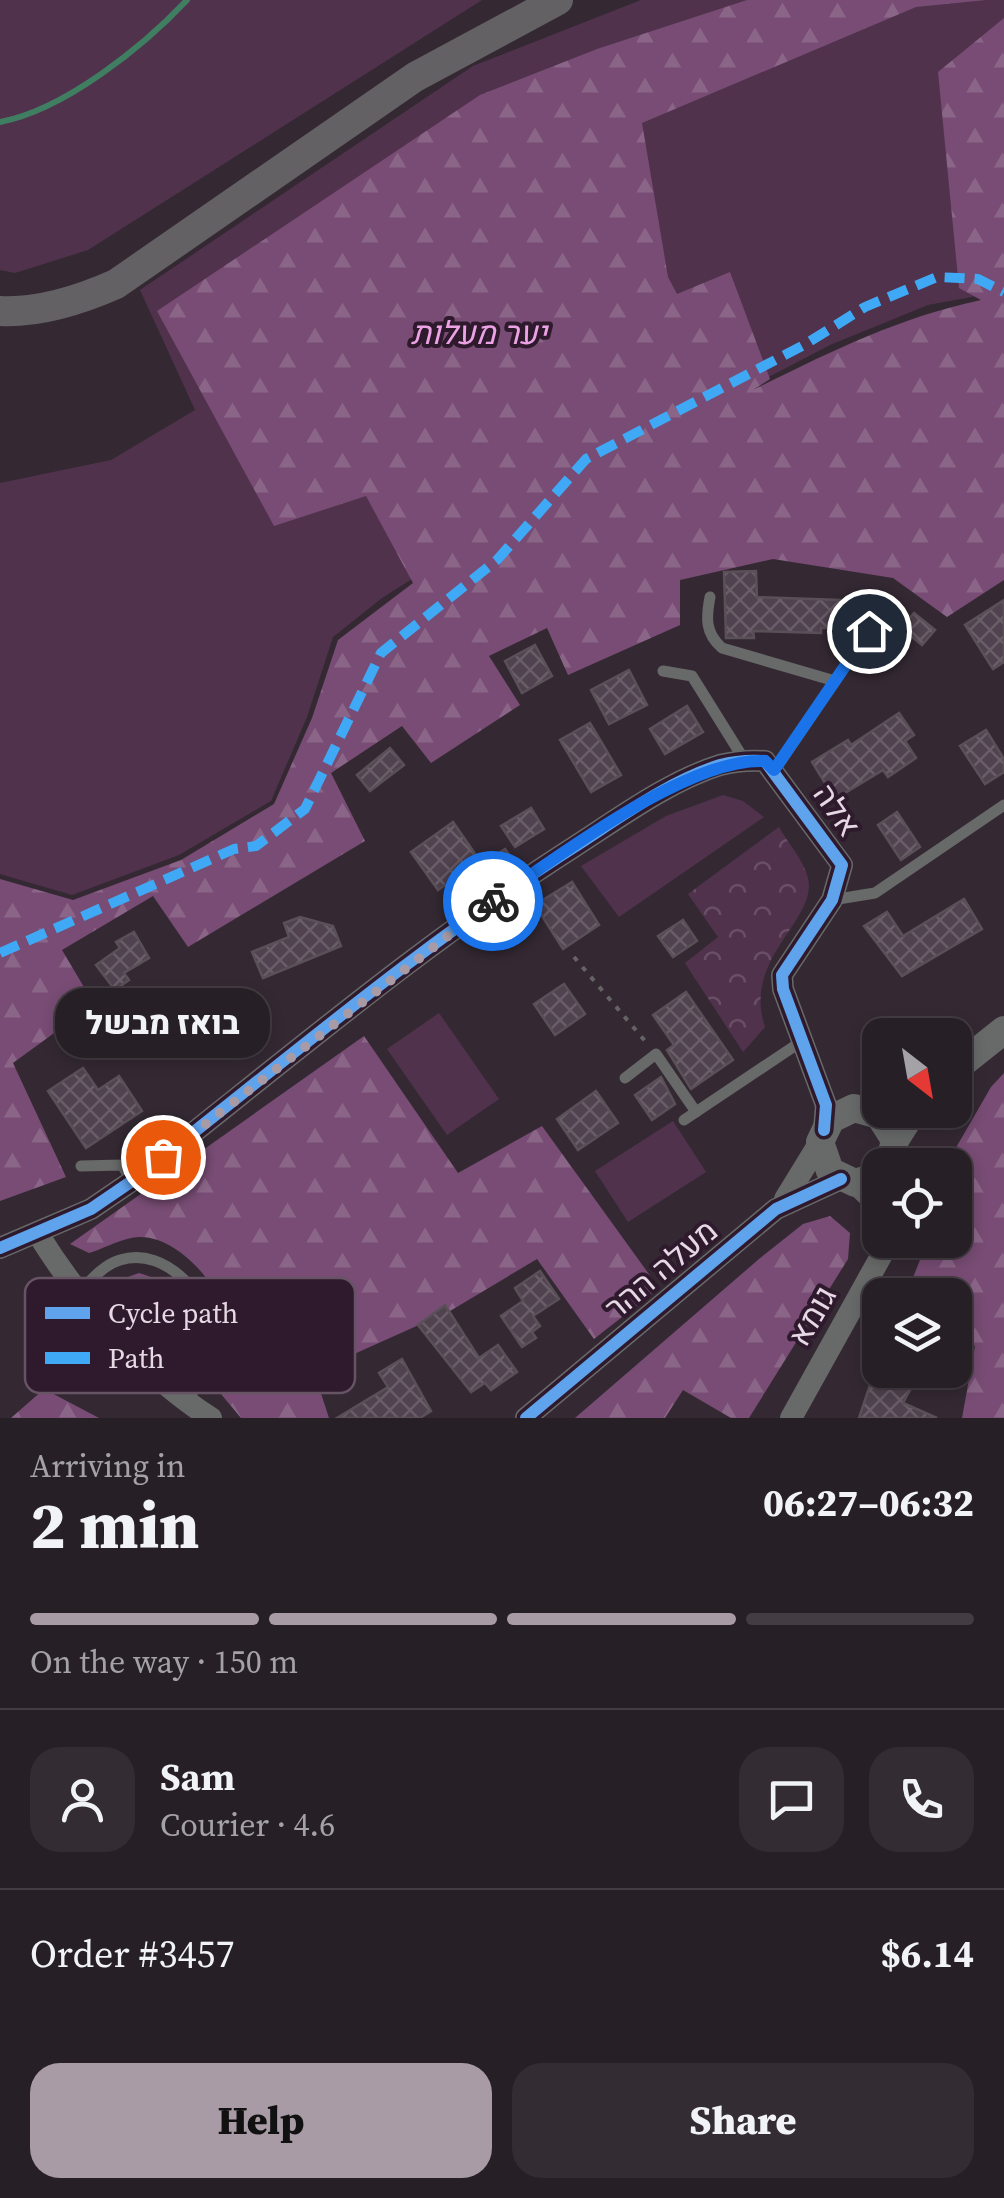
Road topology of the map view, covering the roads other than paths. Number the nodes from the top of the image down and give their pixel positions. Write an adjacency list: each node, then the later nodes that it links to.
1 (558, 0): 2 (main road)
2 (0, 311)
3 (710, 597): 6 (lane)
4 (869, 631): 6 (lane, אלה)
5 (663, 670): 7 (lane)
6 (835, 681): 8 (lane, אלה)
7 (744, 761): 8 (street, אלה); 23 (street)
8 (774, 770): 10 (street, אלה)
9 (1004, 805): 10 (lane)
10 (832, 900): 12 (street)
11 (1004, 1030): 13 (street)
12 (807, 1044): 15 (street); 17 (lane); 19 (street)
13 (972, 1055)
14 (625, 1078): 17 (lane)
15 (862, 1103)
16 (862, 1110): 19 (street)
17 (696, 1112): 18 (lane)
18 (684, 1120)
19 (822, 1136): 20 (street); 24 (street, מעלה ההר)
20 (862, 1164)
21 (81, 1166): 23 (lane)
22 (862, 1172): 24 (street, מעלה ההר)
23 (132, 1181): 25 (street)
24 (776, 1209): 35 (street, מעלה ההר)
25 (38, 1234): 26 (street); 28 (street)
26 (0, 1248)
27 (880, 1258): 36 (street, גומא)
28 (67, 1278)
29 (97, 1278): 30 (lane)
30 (182, 1278)
31 (180, 1393): 33 (street)
32 (191, 1393): 33 (lane)
33 (187, 1400): 34 (street)
34 (211, 1418)
35 (526, 1418)
36 (791, 1418)

